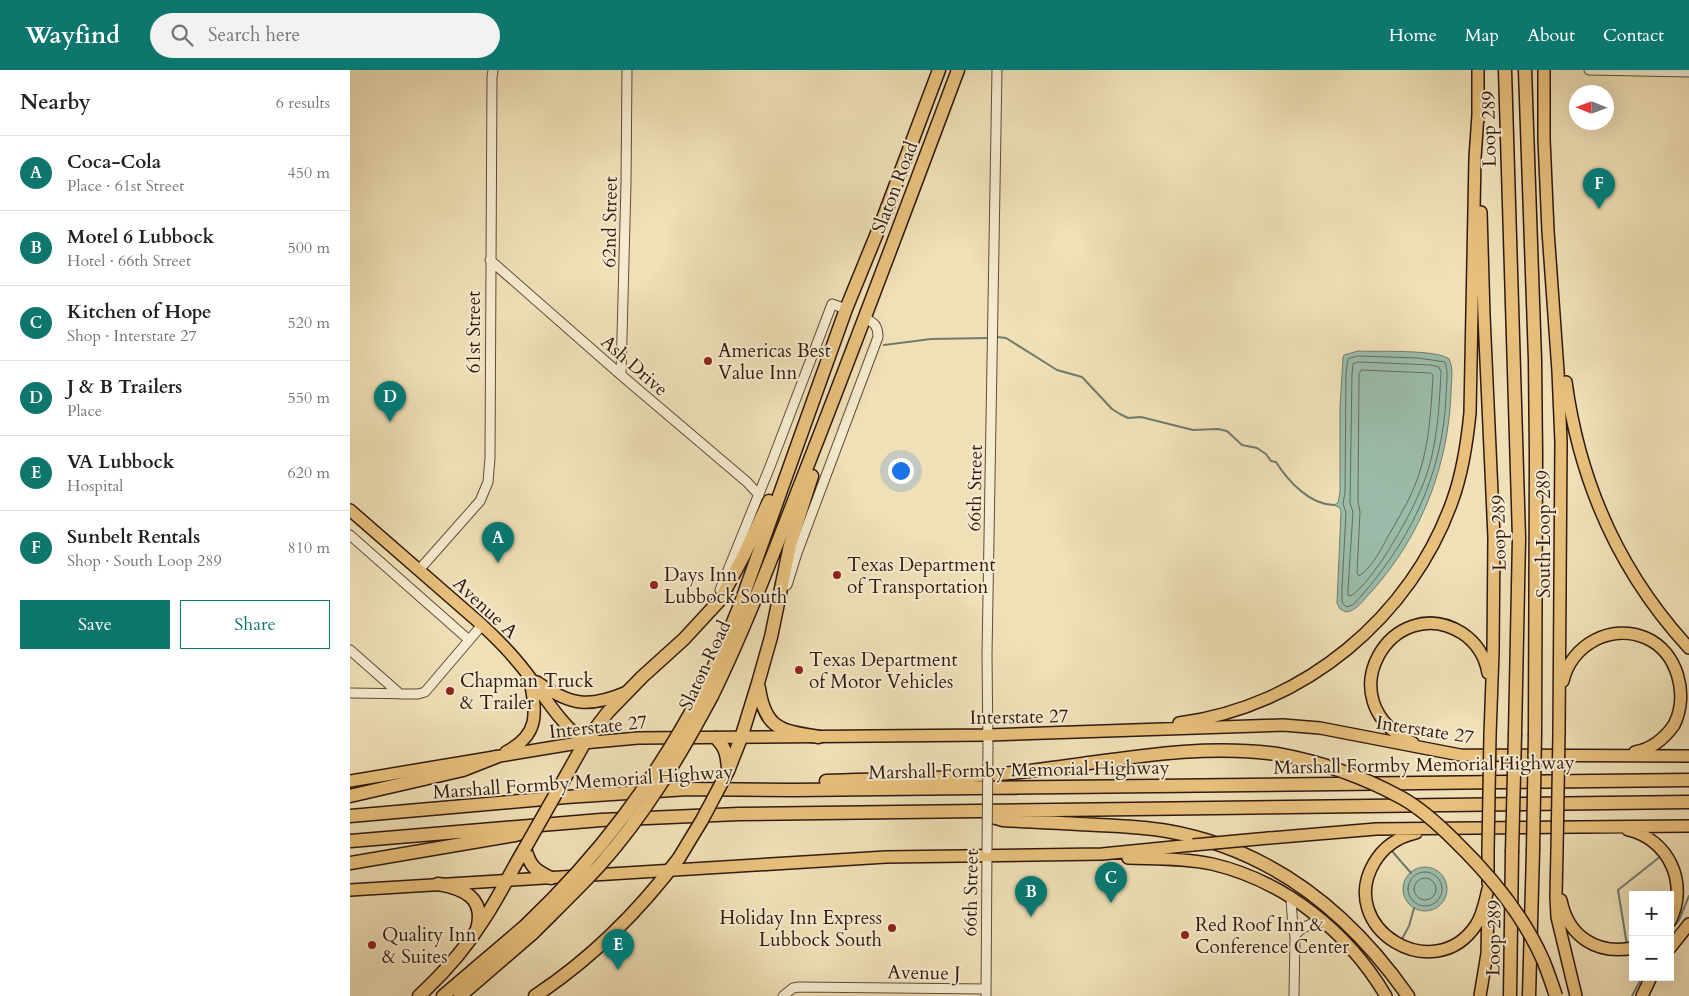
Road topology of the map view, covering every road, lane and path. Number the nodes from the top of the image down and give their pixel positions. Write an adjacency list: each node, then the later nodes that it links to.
1 (493, 70): 13 (street, 61st Street)
2 (627, 70): 17 (street, 62nd Street)
3 (939, 70): 15 (highway, Slaton Road)
4 (958, 70): 16 (highway, Slaton Road)
5 (998, 70): 39 (street, 66th Street)
6 (1478, 70): 12 (main road)
7 (1506, 70): 93 (highway, Loop 289, bridge)
8 (1525, 70): 94 (highway, Loop 289, bridge)
9 (1544, 70): 14 (main road, South Loop 289)
10 (1589, 70): 11 (street)
11 (1689, 72)
12 (1478, 115): 36 (main road); 38 (main road)
13 (490, 260): 17 (street, Ash Drive); 23 (street, 61st Street)
14 (1551, 289): 28 (main road); 37 (main road, South Loop 289)
15 (846, 309): 16 (highway); 19 (highway, Slaton Road); 20 (street, Slaton Road)
16 (865, 318): 18 (highway, Slaton Road); 26 (street)
17 (621, 375): 20 (street, Ash Drive)
18 (840, 383): 26 (highway); 35 (highway, Slaton Road)
19 (796, 447): 24 (highway); 35 (highway, Slaton Road)
20 (759, 495): 24 (street, Slaton Road)
21 (350, 510): 23 (main road, Avenue A)
22 (350, 535): 27 (street, Avenue A)
23 (419, 570): 25 (main road, Avenue A)
24 (708, 614): 32 (highway)
25 (482, 625): 27 (street); 30 (main road, Avenue A)
26 (771, 637): 31 (highway)
27 (469, 640): 34 (street)
28 (1689, 648)
29 (350, 650): 34 (street)
30 (530, 677): 32 (main road); 43 (main road, Avenue A); 47 (main road)
31 (758, 683): 40 (highway); 42 (highway)
32 (628, 691): 43 (highway)
33 (350, 693): 34 (street)
34 (400, 694)
35 (707, 694): 76 (highway, Slaton Road, bridge)
36 (1492, 695): 44 (main road); 70 (main road, bridge)
37 (1560, 705): 45 (main road); 66 (main road, South Loop 289, bridge)
38 (1054, 733): 39 (main road, Interstate 27); 44 (main road, Interstate 27)
39 (988, 735): 40 (main road, Interstate 27); 62 (street, 66th Street, bridge)
40 (819, 737): 42 (main road, Interstate 27)
41 (716, 738): 42 (main road, Interstate 27); 43 (main road, Interstate 27); 48 (highway)
42 (741, 738): 48 (highway)
43 (585, 742): 47 (main road, Interstate 27); 61 (highway, bridge)
44 (1460, 756): 45 (main road, Interstate 27)
45 (1596, 756): 46 (main road, Interstate 27)
46 (1689, 756)
47 (496, 757): 50 (main road, Interstate 27); 52 (highway)
48 (728, 771): 65 (highway, bridge)
49 (1689, 780): 51 (highway, Marshall Formby Memorial Highway)
50 (350, 781)
51 (687, 789): 55 (highway, Marshall Formby Memorial Highway); 95 (highway, bridge)
52 (350, 796)
53 (1689, 802): 54 (highway)
54 (972, 812): 56 (highway); 91 (highway)
55 (350, 816)
56 (544, 825): 60 (highway); 64 (highway)
57 (1689, 826): 58 (main road)
58 (1612, 827): 59 (main road); 73 (main road)
59 (1455, 828): 63 (main road, bridge); 70 (main road)
60 (350, 841)
61 (525, 848): 67 (highway); 68 (highway)
62 (987, 852): 63 (main road); 65 (main road); 83 (street, 66th Street)
63 (1089, 855): 72 (main road)
64 (350, 863)
65 (669, 871): 67 (main road); 87 (highway)
66 (1556, 875): 80 (main road); 96 (main road, South Loop 289)
67 (551, 878): 68 (main road)
68 (505, 881): 69 (main road); 77 (highway)
69 (438, 884): 71 (main road); 77 (highway)
70 (1488, 889): 92 (main road)
71 (350, 890)
72 (1291, 899): 74 (main road); 78 (street)
73 (1674, 912)
74 (1324, 922): 78 (street); 90 (main road)
75 (1689, 924): 79 (main road)
76 (529, 929): 85 (highway); 86 (highway)
77 (476, 932): 84 (highway)
78 (1295, 936): 89 (street)
79 (1674, 943)
80 (1629, 949)
81 (1649, 981): 97 (main road)
82 (863, 992): 83 (street, Avenue J); 88 (street, Avenue J)
83 (986, 992)
84 (419, 996)
85 (443, 996)
86 (460, 996)
87 (535, 996)
88 (783, 996)
89 (1294, 996)
90 (1386, 996)
91 (1408, 996)
92 (1480, 996)
93 (1510, 996)
94 (1529, 996)
95 (1556, 996)
96 (1576, 996)
97 (1642, 996)

